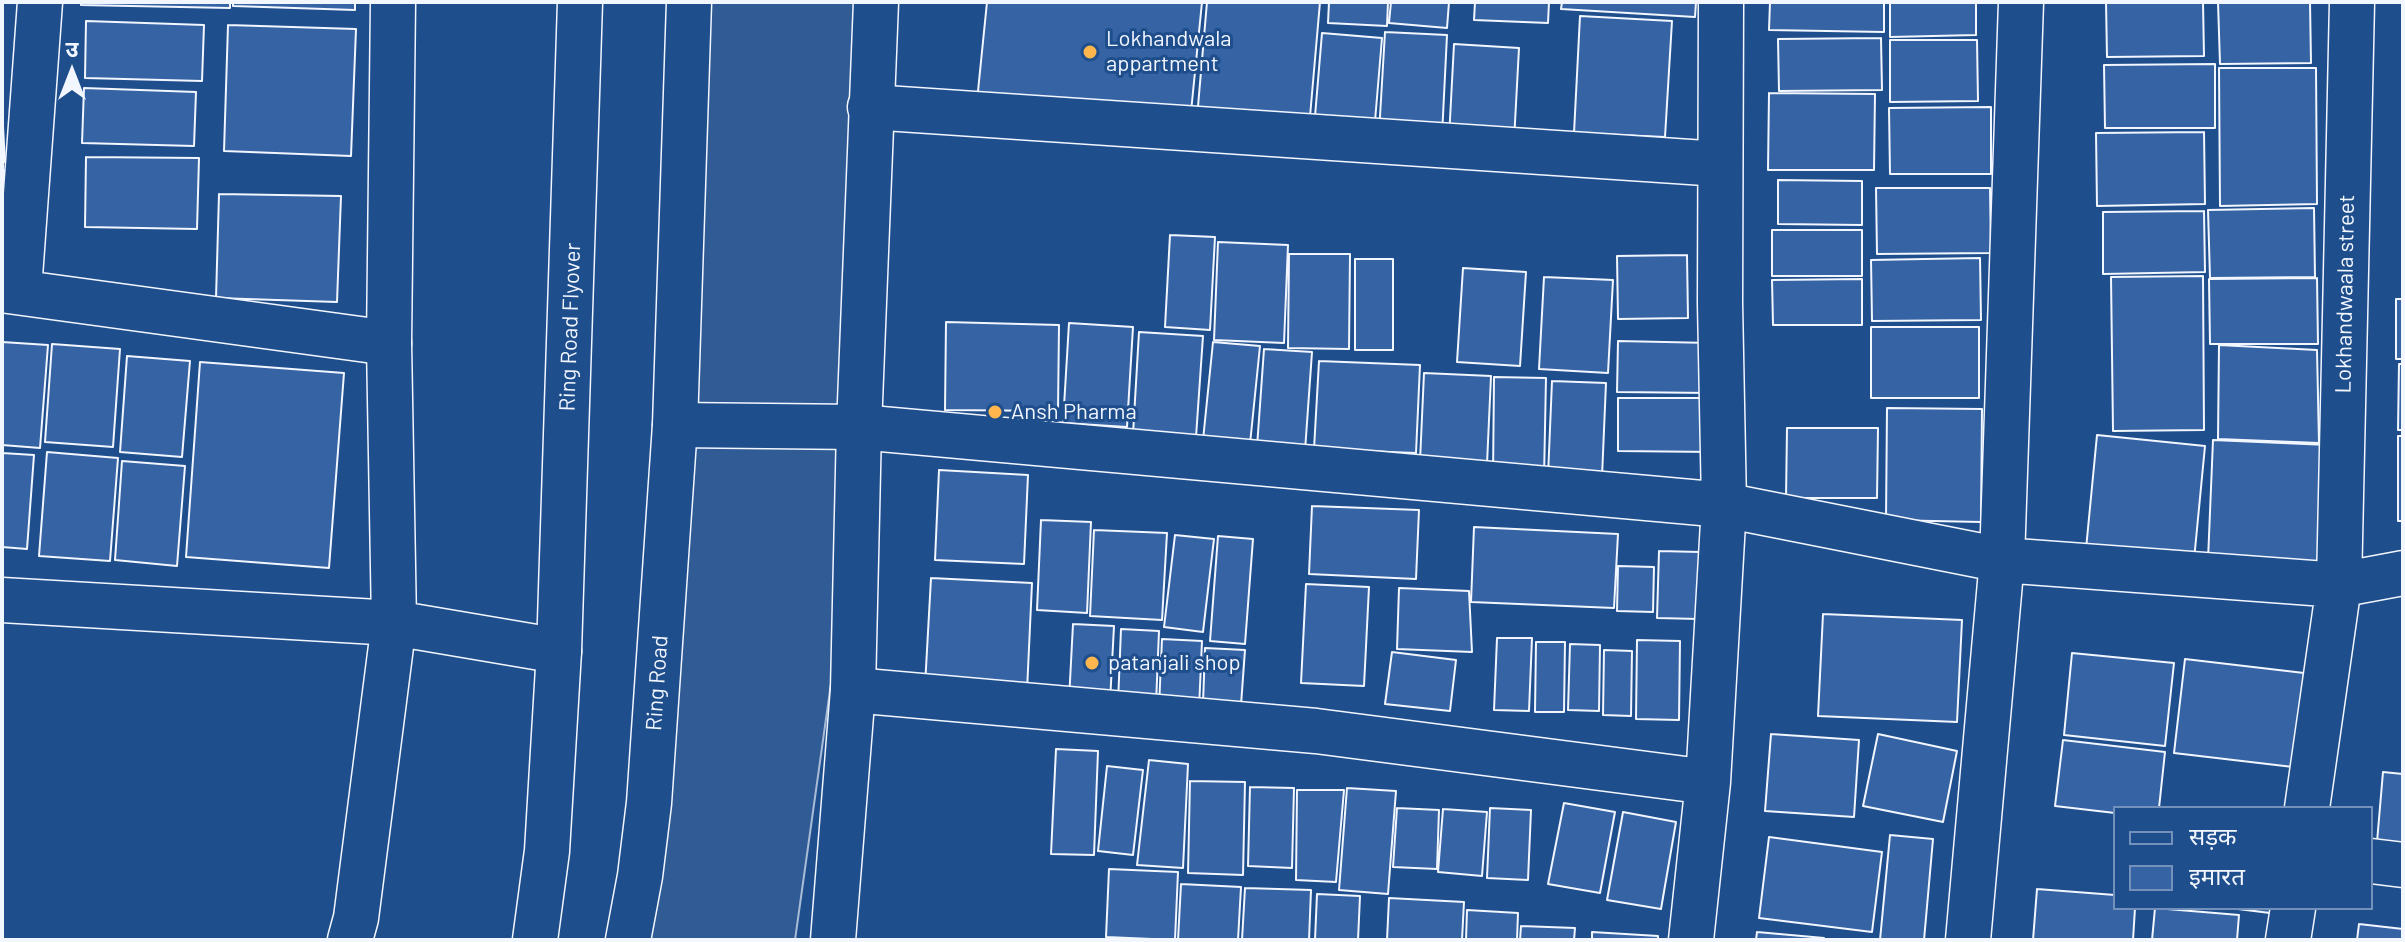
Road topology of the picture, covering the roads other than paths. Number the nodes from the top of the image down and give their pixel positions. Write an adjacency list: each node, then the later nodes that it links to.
1 (40, 2): 11 (street)
2 (393, 2): 12 (street)
3 (580, 2): 21 (street, Ring Road Flyover)
4 (689, 2): 13 (street)
5 (876, 2): 9 (street)
6 (1721, 2): 10 (street)
7 (2021, 2): 16 (street)
8 (2352, 2): 18 (street, Lokhandwaala street)
9 (870, 107): 10 (street); 14 (street)
10 (1720, 164): 15 (street)
11 (10, 290): 12 (street)
12 (389, 343): 20 (street)
13 (675, 425): 14 (street); 30 (street, Ring Road)
14 (859, 427): 15 (street); 22 (street)
15 (1724, 505): 16 (street); 23 (street)
16 (2002, 560): 18 (street); 33 (street)
17 (2403, 573): 18 (street)
18 (2339, 585): 24 (street, Lokhandwaala street)
19 (2, 600): 20 (street)
20 (394, 623): 21 (street); 28 (street)
21 (559, 651): 29 (street)
22 (853, 690): 23 (street); 31 (street)
23 (1708, 782): 32 (street)
24 (2307, 806)
25 (2373, 861): 26 (street)
26 (2403, 865)
27 (2293, 910): 34 (street)
28 (350, 940)
29 (535, 940)
30 (628, 940)
31 (833, 940)
32 (1691, 940)
33 (1968, 940)
34 (2288, 940)

